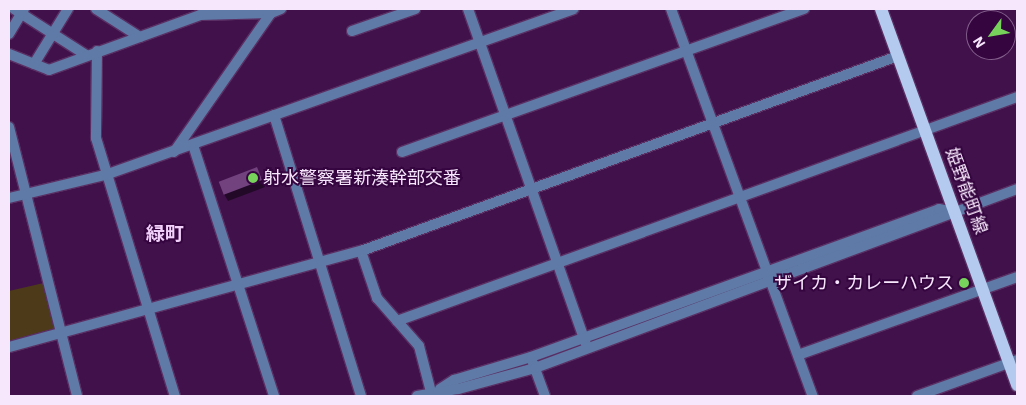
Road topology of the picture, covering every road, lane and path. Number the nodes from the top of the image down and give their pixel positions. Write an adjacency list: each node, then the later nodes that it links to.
1 (68, 9): 17 (street)
2 (96, 9): 18 (street)
3 (190, 9): 14 (street)
4 (281, 9): 13 (street)
5 (415, 9): 15 (street)
6 (468, 9): 19 (street)
7 (573, 9): 19 (street)
8 (671, 9): 20 (street)
9 (804, 9): 20 (street)
10 (881, 9): 24 (main road, 姫野能町線)
11 (20, 10): 16 (street); 17 (street)
12 (237, 11): 13 (street); 14 (street)
13 (271, 13): 33 (street)
14 (200, 15): 18 (street)
15 (352, 31)
16 (9, 34)
17 (52, 34): 23 (street); 25 (street)
18 (140, 37): 21 (street)
19 (478, 44): 27 (street); 28 (street)
20 (687, 50): 28 (street); 29 (street)
21 (97, 51): 23 (street); 35 (street)
22 (9, 54): 25 (street)
23 (86, 55): 25 (street)
24 (898, 56): 29 (street); 31 (main road, 姫野能町線)
25 (34, 64)
26 (1017, 97): 31 (street)
27 (274, 115): 32 (street); 43 (street)
28 (504, 115): 34 (street); 36 (street)
29 (714, 123): 36 (street); 39 (street)
30 (9, 128): 38 (street)
31 (925, 130): 39 (street); 41 (main road, 姫野能町線)
32 (193, 145): 33 (street); 47 (street)
33 (174, 152): 35 (street)
34 (402, 152)
35 (106, 175): 38 (street); 49 (street)
36 (531, 188): 42 (street); 44 (street)
37 (1017, 189): 41 (street)
38 (25, 194): 40 (street); 51 (street)
39 (741, 197): 44 (street); 45 (street)
40 (9, 198)
41 (954, 212): 45 (street); 48 (main road, 姫野能町線)
42 (361, 251): 43 (street); 50 (street)
43 (320, 263): 47 (street); 64 (street)
44 (558, 263): 50 (street); 52 (street)
45 (769, 277): 52 (street); 54 (street); 55 (street)
46 (1017, 277): 48 (street)
47 (240, 284): 49 (street); 63 (street)
48 (982, 289): 55 (street); 57 (main road, 姫野能町線)
49 (148, 308): 51 (street); 62 (street)
50 (397, 321): 60 (street)
51 (64, 332): 53 (street); 61 (street)
52 (584, 338): 54 (street); 56 (street)
53 (9, 348)
54 (588, 349): 58 (street)
55 (798, 355): 67 (street)
56 (531, 357): 58 (street); 60 (street)
57 (1013, 362): 59 (main road, 姫野能町線); 68 (street)
58 (535, 368): 60 (street); 66 (street)
59 (1017, 385)
60 (437, 393): 65 (street)
61 (78, 396)
62 (175, 396)
63 (274, 396)
64 (361, 396)
65 (416, 396)
66 (545, 396)
67 (813, 396)
68 (917, 396)

